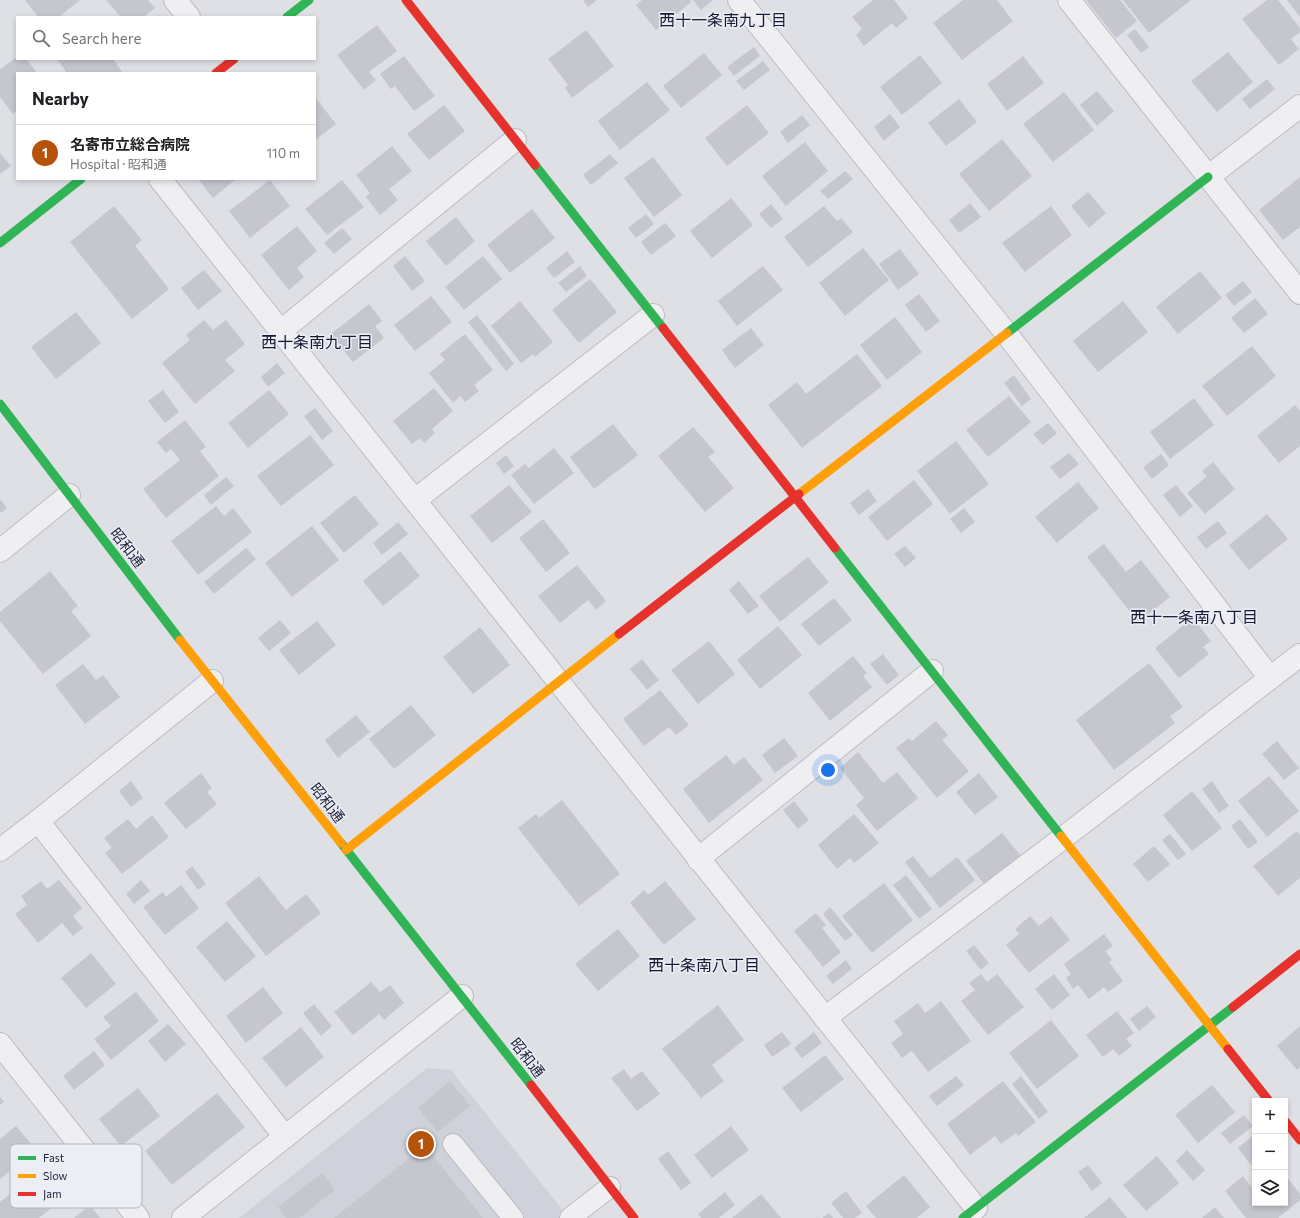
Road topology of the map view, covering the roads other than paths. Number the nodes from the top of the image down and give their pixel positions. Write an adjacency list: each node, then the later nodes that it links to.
1 (175, 0): 6 (street)
2 (309, 0): 7 (street)
3 (406, 0): 9 (street)
4 (739, 0): 17 (street)
5 (1069, 0): 10 (street)
6 (188, 16)
7 (288, 16)
8 (1300, 106): 10 (street)
9 (515, 140): 15 (street); 16 (street)
10 (1208, 177): 14 (street); 17 (street)
11 (80, 180): 13 (street)
12 (161, 180): 16 (street)
13 (0, 242)
14 (1300, 293)
15 (653, 315): 20 (street); 21 (street)
16 (281, 331): 21 (street)
17 (1006, 333): 20 (street); 25 (street)
18 (0, 404): 19 (street, 昭和通)
19 (69, 495): 22 (street); 26 (street, 昭和通)
20 (795, 496): 24 (street); 27 (street)
21 (414, 500): 27 (street)
22 (0, 550)
23 (1300, 655): 25 (street)
24 (932, 671): 29 (street); 32 (street)
25 (1270, 678): 29 (street)
26 (212, 681): 28 (street); 31 (street, 昭和通)
27 (558, 681): 31 (street); 32 (street)
28 (38, 821): 30 (street); 40 (street)
29 (1063, 838): 35 (street); 36 (street)
30 (0, 850)
31 (346, 850): 34 (street, 昭和通)
32 (698, 858): 35 (street)
33 (1300, 954): 36 (street)
34 (462, 996): 40 (street); 44 (street, 昭和通)
35 (825, 1018): 46 (street)
36 (1209, 1024): 38 (street); 46 (street)
37 (0, 1044): 42 (street)
38 (1267, 1098)
39 (1288, 1125): 41 (street)
40 (285, 1137): 48 (street)
41 (1300, 1140)
42 (79, 1144)
43 (452, 1144): 49 (lane)
44 (610, 1187): 50 (lane); 51 (street, 昭和通)
45 (130, 1208): 47 (street)
46 (970, 1213)
47 (138, 1218)
48 (183, 1218)
49 (513, 1218)
50 (570, 1218)
51 (634, 1218)

